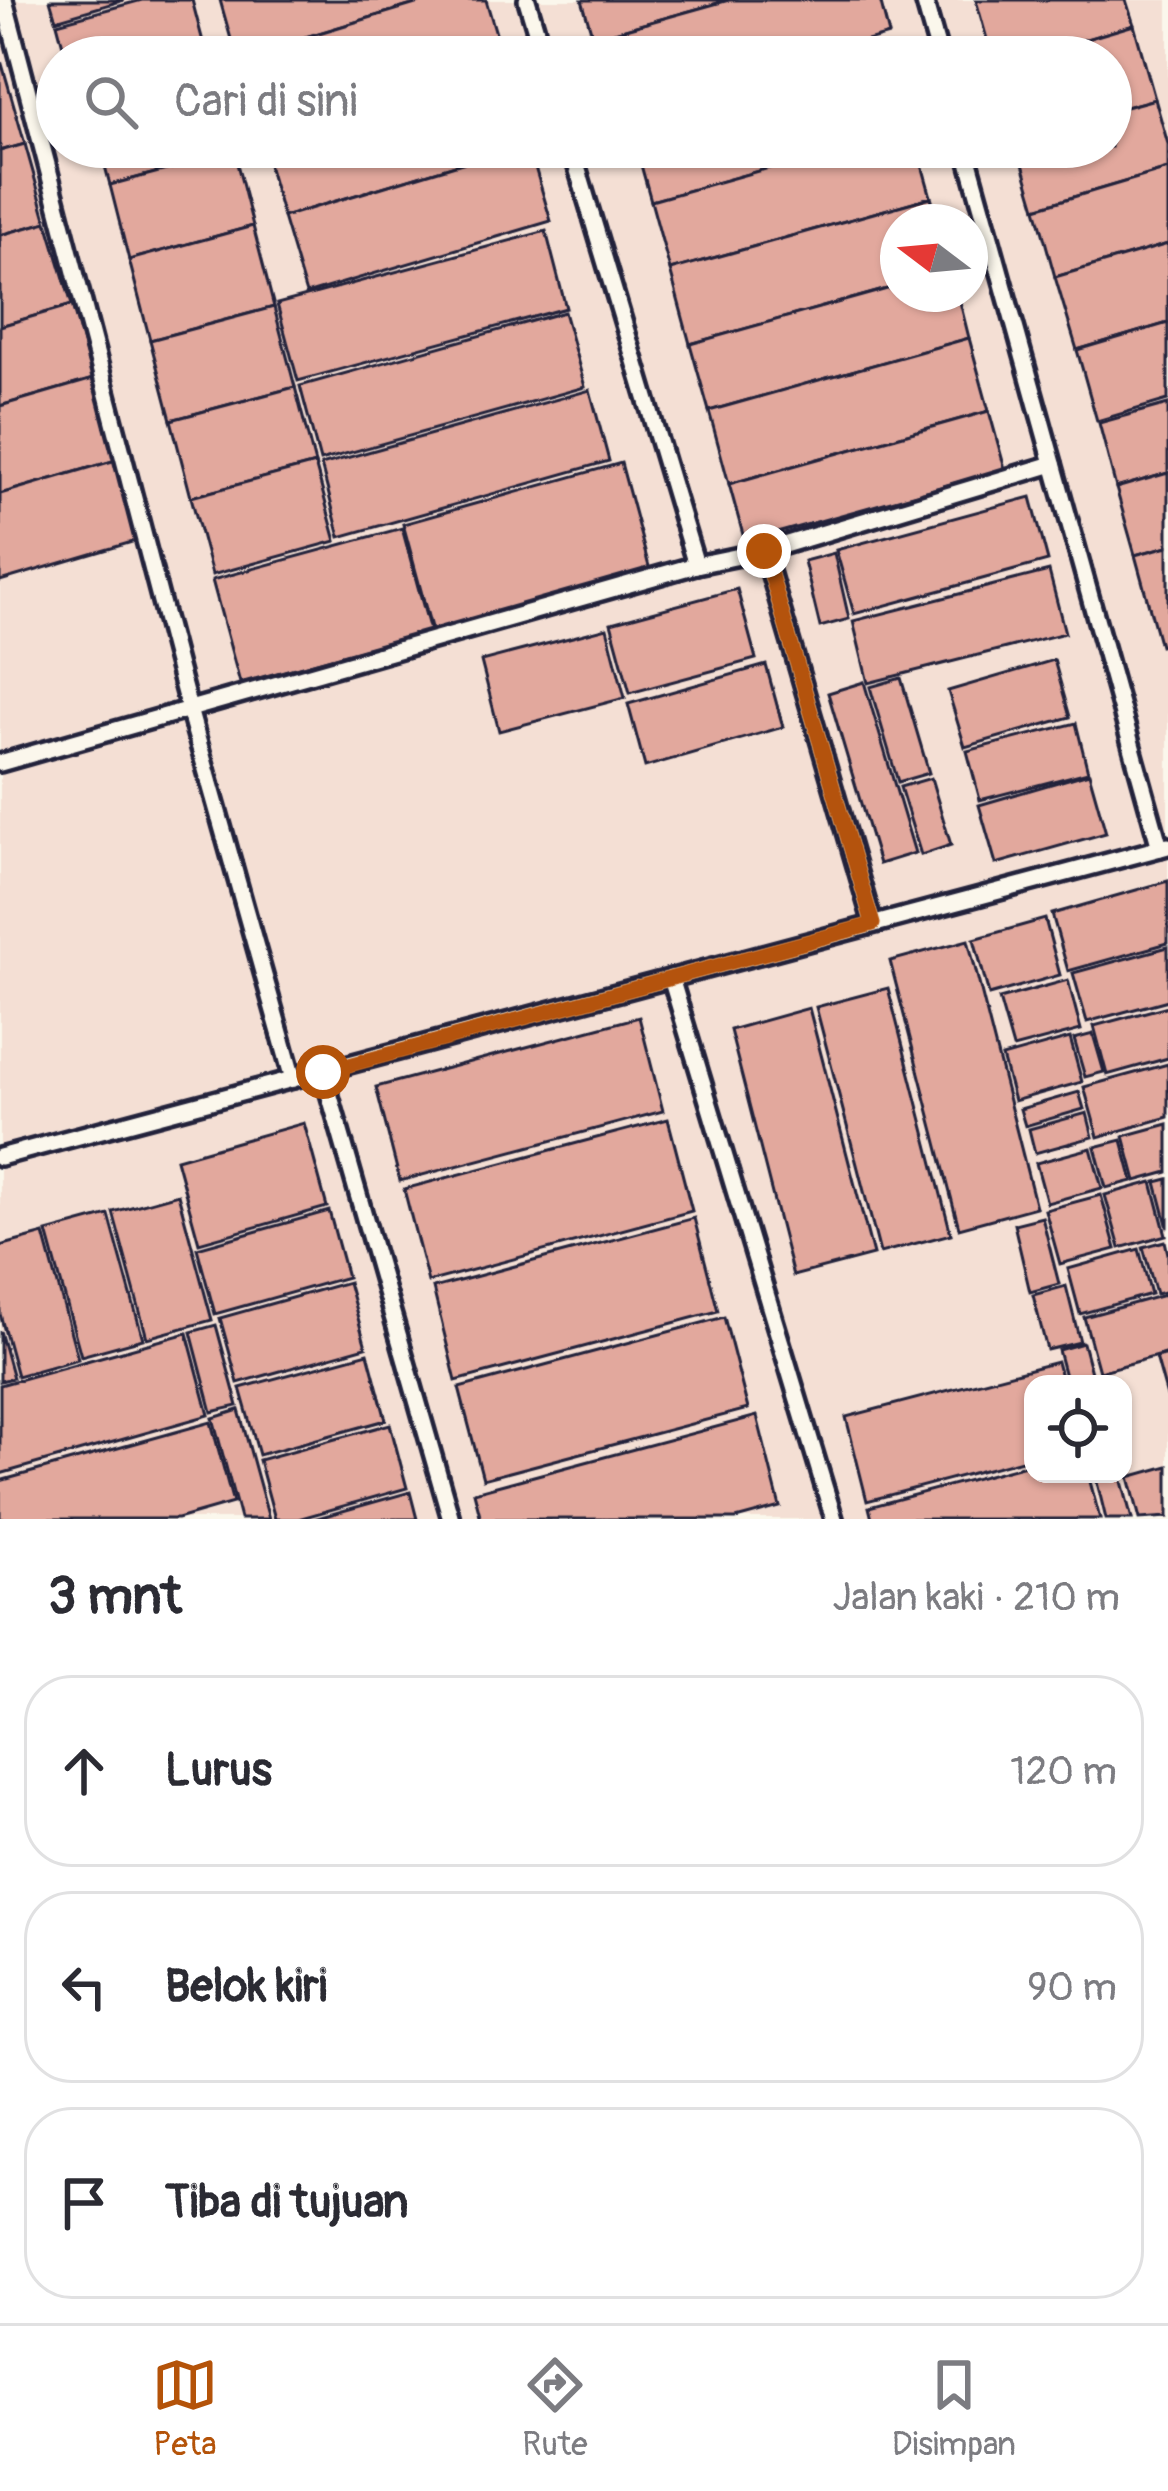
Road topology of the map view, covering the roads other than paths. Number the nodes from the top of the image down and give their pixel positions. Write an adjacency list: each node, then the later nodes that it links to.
1 (4, 0): 6 (lane)
2 (527, 0): 4 (lane)
3 (924, 0): 5 (lane)
4 (538, 36)
5 (934, 36)
6 (36, 123)
7 (48, 168): 13 (lane)
8 (577, 168): 12 (lane)
9 (971, 168): 10 (lane)
10 (1053, 464): 11 (lane); 15 (lane)
11 (764, 551): 12 (lane); 16 (lane)
12 (695, 565): 13 (lane)
13 (189, 709): 14 (lane); 19 (lane)
14 (0, 763)
15 (1164, 847): 16 (lane)
16 (873, 924): 17 (lane)
17 (671, 978): 18 (lane); 22 (lane)
18 (323, 1072): 19 (lane); 21 (lane)
19 (293, 1079): 20 (lane)
20 (0, 1157)
21 (451, 1519)
22 (834, 1519)

